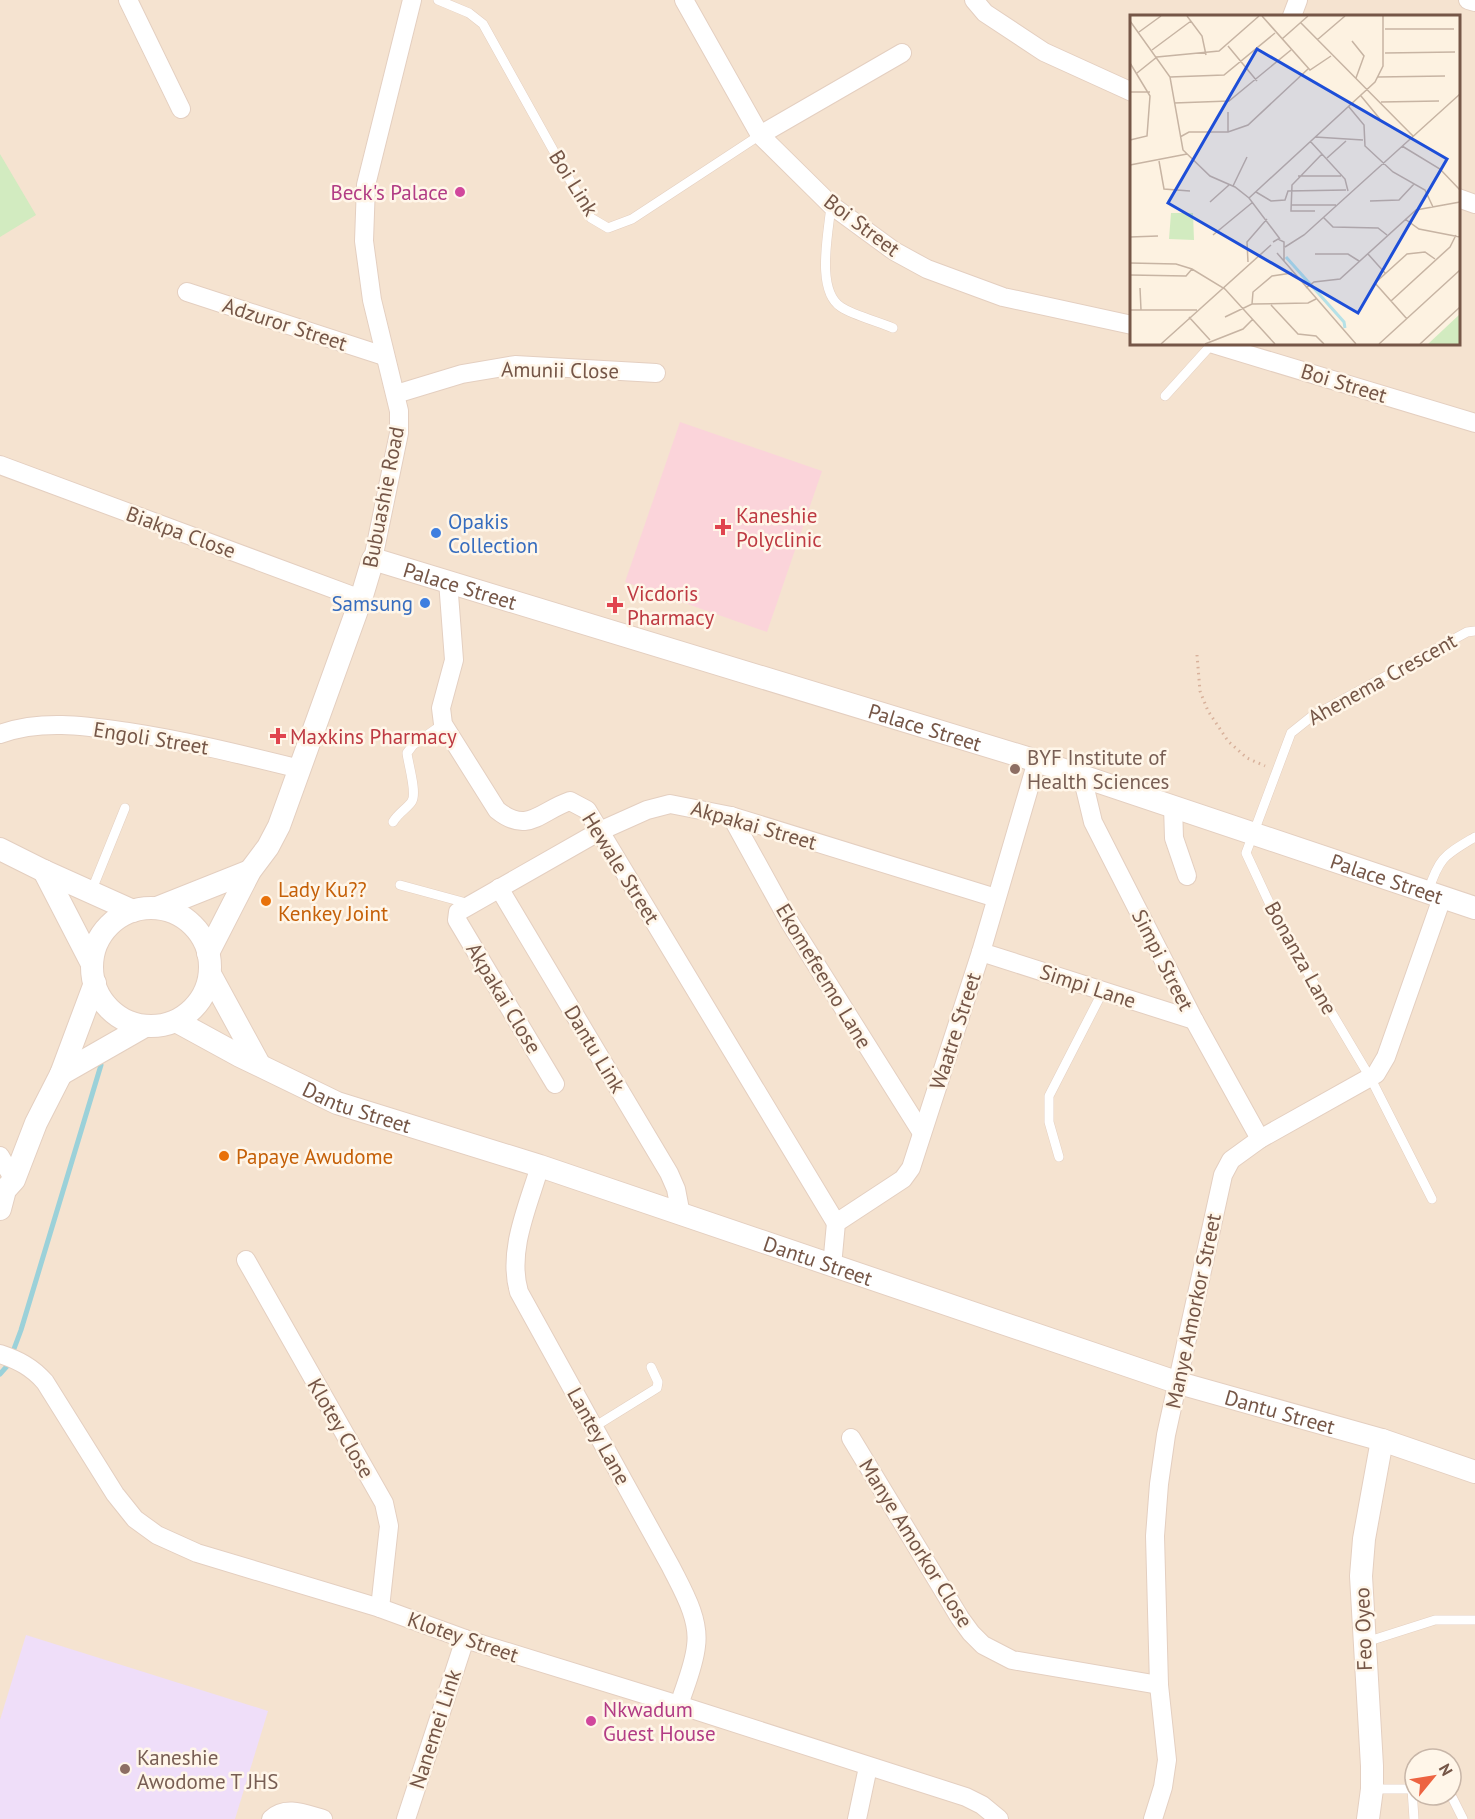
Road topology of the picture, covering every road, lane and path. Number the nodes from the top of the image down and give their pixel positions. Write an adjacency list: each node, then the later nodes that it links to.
1 (128, 0): 12 (street)
2 (412, 0): 22 (street, Bubuashie Road)
3 (438, 0): 13 (lane, Boi Link)
4 (684, 0): 13 (street, Boi Street)
5 (974, 0): 11 (street)
6 (1298, 0): 9 (street)
7 (1468, 0): 8 (street)
8 (1475, 2)
9 (1292, 15)
10 (902, 53): 13 (street)
11 (1130, 92)
12 (181, 109)
13 (760, 135): 16 (street, Boi Street)
14 (1460, 199): 15 (street)
15 (1475, 204)
16 (831, 205): 18 (street, Boi Street); 19 (lane)
17 (187, 292): 22 (street, Adzuror Street)
18 (1130, 325)
19 (893, 328)
20 (1212, 345): 25 (lane)
21 (1216, 345): 26 (street, Boi Street)
22 (384, 356): 24 (street, Bubuashie Road)
23 (656, 374): 24 (street, Amunii Close)
24 (396, 394): 28 (street, Bubuashie Road)
25 (1166, 396)
26 (1475, 423)
27 (0, 465): 30 (street, Biakpa Close)
28 (373, 559): 29 (street, Palace Street); 30 (street, Bubuashie Road)
29 (448, 581): 33 (street); 35 (street, Palace Street)
30 (361, 599): 36 (street, Bubuashie Road)
31 (1475, 631): 37 (lane, Ahenema Crescent)
32 (1197, 655): 37 (path)
33 (443, 724): 42 (lane); 43 (street, Hewale Street)
34 (0, 734): 36 (street, Engoli Street)
35 (1037, 761): 38 (street, Palace Street); 54 (street, Waatre Street)
36 (300, 769): 48 (street, Bubuashie Road)
37 (1278, 771): 44 (lane, Ahenema Crescent)
38 (1082, 776): 39 (street, Palace Street); 63 (street, Simpi Street)
39 (1173, 806): 44 (street, Palace Street); 49 (street)
40 (125, 808): 52 (lane)
41 (731, 816): 43 (street, Akpakai Street); 54 (street, Akpakai Street); 70 (street, Ekomefeemo Lane)
42 (393, 822)
43 (600, 831): 51 (street, Akpakai Street); 79 (street, Hewale Street)
44 (1254, 833): 53 (street, Palace Street); 68 (lane, Bonanza Lane)
45 (1475, 837): 53 (lane)
46 (0, 849): 47 (street)
47 (44, 871): 52 (street); 61 (street)
48 (250, 871): 55 (street); 60 (street, Bubuashie Road)
49 (1188, 876)
50 (400, 885): 56 (lane)
51 (499, 888): 56 (street, Akpakai Street); 78 (street, Dantu Link)
52 (91, 892): 58 (street)
53 (1435, 896): 57 (street, Palace Street); 68 (street, Manye Amorkor Street)
54 (996, 898): 59 (street, Waatre Street)
55 (157, 908): 58 (street); 60 (street)
56 (464, 908): 69 (street, Akpakai Close)
57 (1475, 908)
58 (133, 911): 61 (street)
59 (981, 952): 62 (street, Simpi Lane); 70 (street, Waatre Street)
60 (209, 963): 64 (street); 66 (street)
61 (94, 973): 65 (street); 67 (street)
62 (1103, 991): 63 (street, Simpi Lane); 73 (lane)
63 (1194, 1020): 71 (street, Simpi Street)
64 (176, 1021): 65 (street); 66 (street, Dantu Street)
65 (145, 1026): 67 (street)
66 (260, 1064): 74 (street, Dantu Street)
67 (61, 1074): 75 (street)
68 (1371, 1078): 71 (street, Manye Amorkor Street); 76 (lane, Bonanza Lane)
69 (555, 1084)
70 (922, 1133): 79 (street, Waatre Street)
71 (1260, 1139): 84 (street, Manye Amorkor Street)
72 (0, 1156): 75 (street)
73 (1059, 1157)
74 (540, 1166): 78 (street, Dantu Street); 85 (street, Lantey Lane)
75 (14, 1180): 77 (street)
76 (1432, 1199)
77 (0, 1209)
78 (681, 1215): 81 (street, Dantu Street)
79 (836, 1223): 81 (street)
80 (246, 1260): 89 (street, Klotey Close)
81 (832, 1266): 84 (street, Dantu Street)
82 (7, 1356): 89 (street, Klotey Street)
83 (651, 1367): 85 (lane)
84 (1179, 1383): 87 (street, Dantu Street); 93 (street, Manye Amorkor Street)
85 (594, 1427): 94 (street, Lantey Lane)
86 (851, 1438): 93 (street, Manye Amorkor Close)
87 (1382, 1440): 88 (street, Dantu Street); 92 (street, Feo Oyeo)
88 (1475, 1472)
89 (380, 1608): 91 (street, Klotey Street)
90 (1475, 1620): 92 (lane)
91 (465, 1639): 94 (street, Klotey Street); 100 (street, Nanemei Link)
92 (1364, 1643): 96 (street, Feo Oyeo)
93 (1159, 1685): 103 (street, Manye Amorkor Street)
94 (679, 1705): 95 (street, Klotey Street)
95 (868, 1767): 101 (street); 102 (street, Klotey Street)
96 (1372, 1789): 97 (lane); 104 (street, Feo Oyeo)
97 (1403, 1789)
98 (271, 1819): 99 (street)
99 (323, 1819)
100 (406, 1819)
101 (857, 1819)
102 (999, 1819)
103 (1153, 1819)
104 (1368, 1819)

